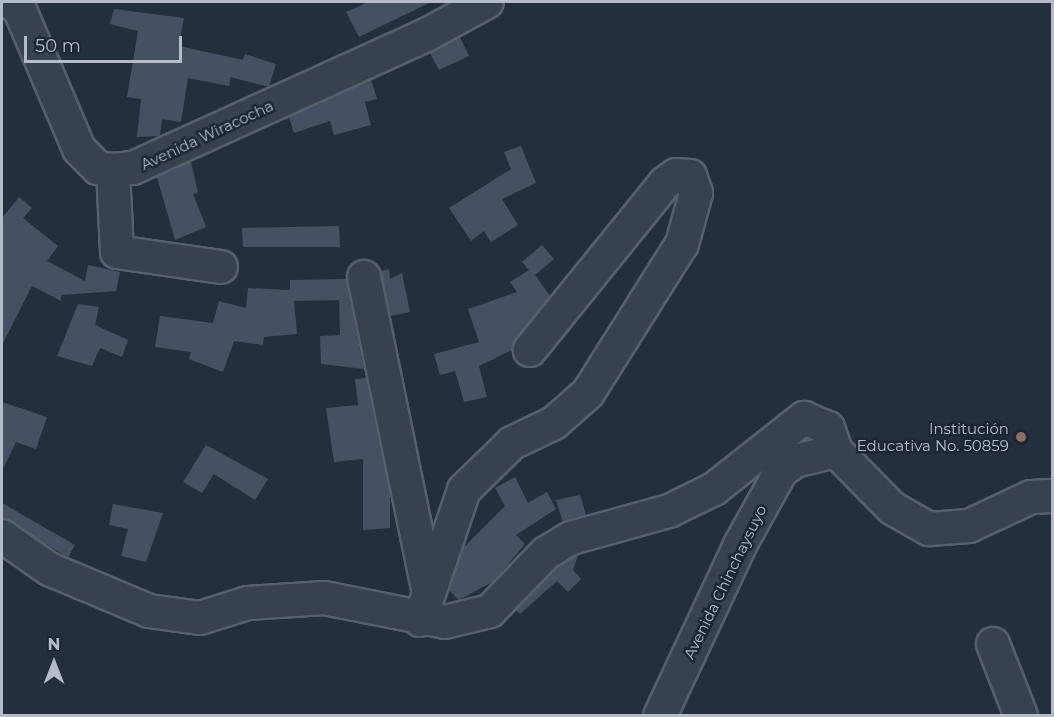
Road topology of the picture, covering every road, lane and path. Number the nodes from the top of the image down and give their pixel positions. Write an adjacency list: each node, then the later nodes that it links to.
1 (9, 2): 3 (street)
2 (487, 2): 3 (street, Avenida Wiracocha)
3 (113, 170): 4 (street)
4 (221, 267)
5 (364, 277): 10 (street)
6 (530, 350): 10 (street)
7 (837, 451): 8 (street); 10 (street); 12 (street, Avenida Chinchaysuyo)
8 (1053, 496)
9 (2, 536): 10 (street)
10 (425, 606)
11 (993, 644): 13 (street)
12 (660, 716)
13 (1021, 716)

